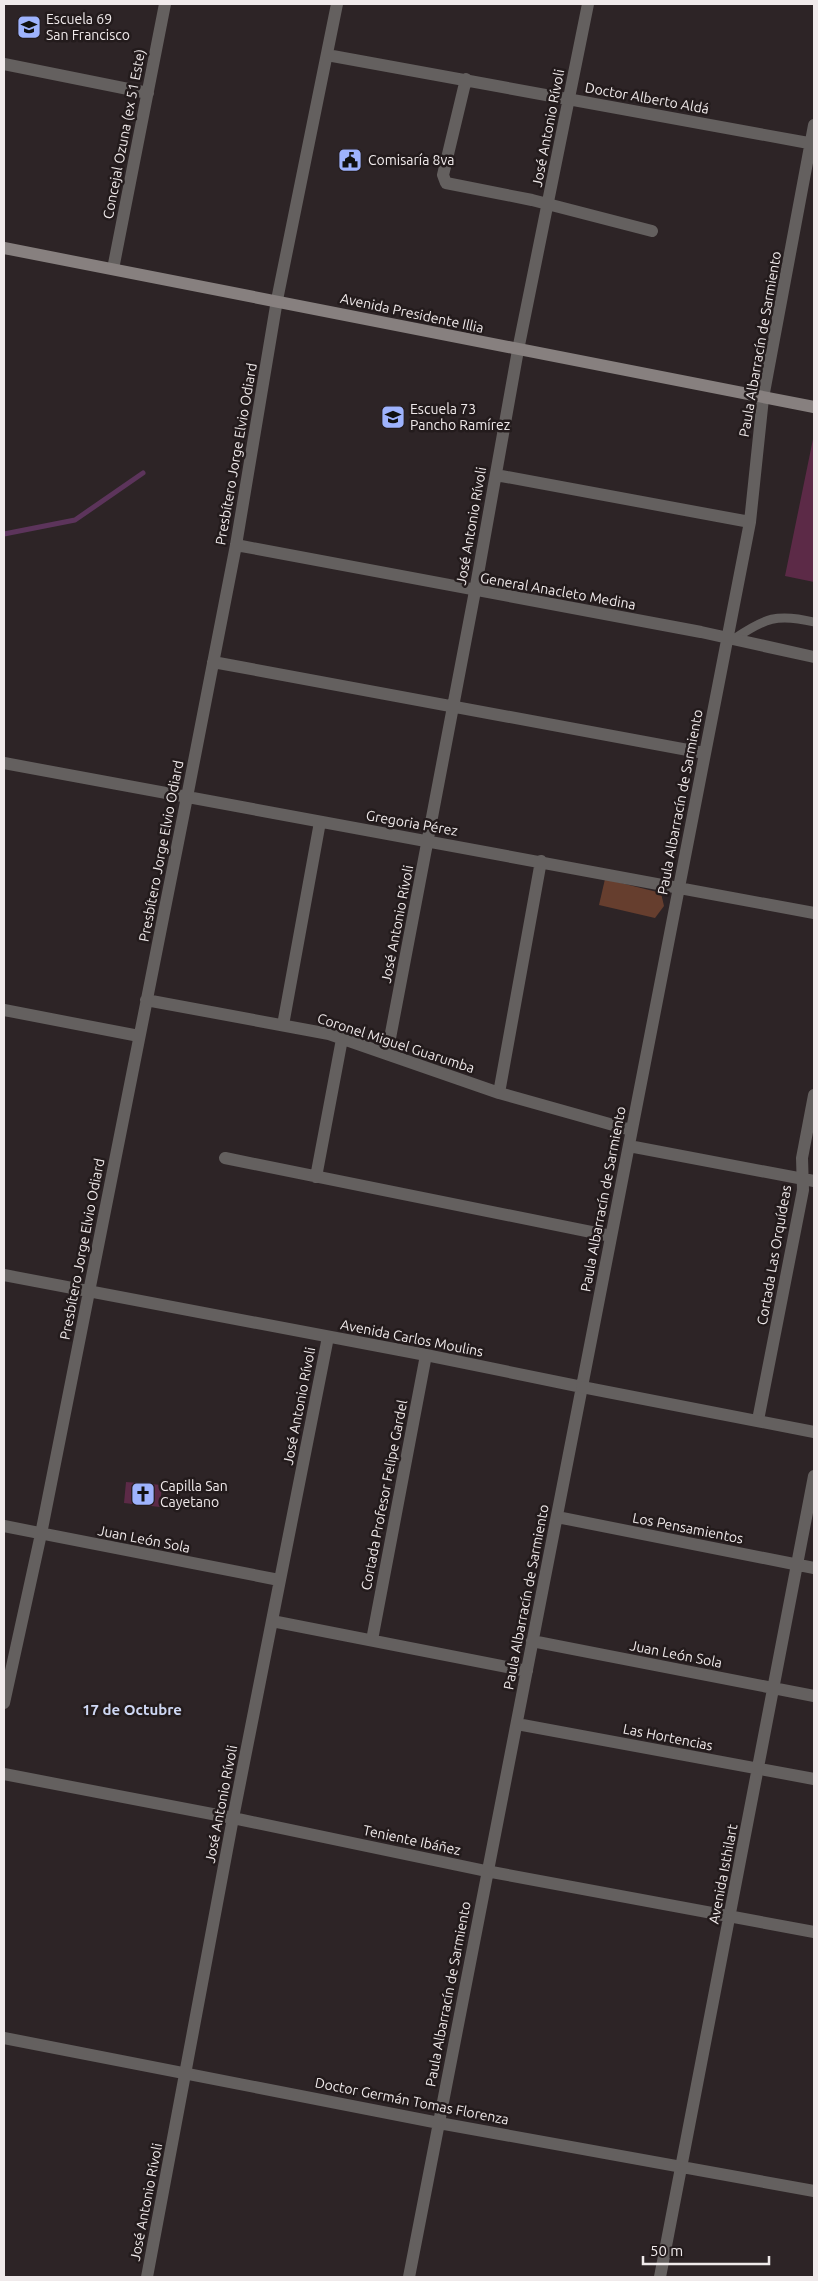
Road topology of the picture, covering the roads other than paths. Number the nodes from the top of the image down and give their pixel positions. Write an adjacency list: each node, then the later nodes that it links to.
1 (165, 4): 7 (street, Concejal Ozuna (ex 51 Este))
2 (337, 4): 4 (street, Presbítero Jorge Elvio Odiard)
3 (588, 4): 8 (street, José Antonio Rívoli)
4 (327, 56): 6 (street, Doctor Alberto Aldá); 15 (street, Presbítero Jorge Elvio Odiard)
5 (4, 64): 7 (street)
6 (466, 79): 8 (street, Doctor Alberto Aldá); 11 (street)
7 (148, 92): 14 (street, Concejal Ozuna (ex 51 Este))
8 (569, 99): 10 (street, Doctor Alberto Aldá); 11 (street, José Antonio Rívoli)
9 (814, 125): 10 (street, Paula Albarracín de Sarmiento)
10 (812, 144): 17 (street, Paula Albarracín de Sarmiento)
11 (548, 204): 12 (street); 16 (street, José Antonio Rívoli)
12 (652, 231)
13 (4, 248): 14 (main road, Avenida Presidente Illia)
14 (113, 269): 15 (main road, Avenida Presidente Illia)
15 (277, 300): 16 (main road, Avenida Presidente Illia); 21 (street, Presbítero Jorge Elvio Odiard)
16 (518, 350): 17 (main road, Avenida Presidente Illia); 19 (street, José Antonio Rívoli)
17 (763, 398): 18 (main road, Avenida Presidente Illia); 20 (street, Paula Albarracín de Sarmiento)
18 (814, 407)
19 (496, 475): 20 (street); 22 (street, José Antonio Rívoli)
20 (750, 522): 24 (street, Paula Albarracín de Sarmiento)
21 (236, 545): 22 (street, General Anacleto Medina); 26 (street, Presbítero Jorge Elvio Odiard)
22 (475, 591): 24 (street, General Anacleto Medina); 27 (street, José Antonio Rívoli)
23 (814, 622): 24 (lane)
24 (731, 638): 25 (street, General Anacleto Medina); 28 (street, Paula Albarracín de Sarmiento)
25 (814, 657)
26 (213, 662): 27 (street); 30 (street, Presbítero Jorge Elvio Odiard)
27 (452, 706): 28 (street); 32 (street, José Antonio Rívoli)
28 (704, 753): 34 (street, Paula Albarracín de Sarmiento)
29 (4, 763): 30 (street, Gregoria Pérez)
30 (187, 798): 31 (street, Gregoria Pérez); 36 (street, Presbítero Jorge Elvio Odiard)
31 (320, 822): 32 (street, Gregoria Pérez); 38 (street)
32 (428, 841): 33 (street, Gregoria Pérez); 41 (street, José Antonio Rívoli)
33 (541, 862): 34 (street, Gregoria Pérez); 42 (street)
34 (679, 887): 35 (street, Gregoria Pérez); 44 (street, Paula Albarracín de Sarmiento)
35 (814, 913)
36 (146, 1000): 38 (street, Coronel Miguel Guarumba); 39 (street, Presbítero Jorge Elvio Odiard)
37 (4, 1010): 39 (street)
38 (283, 1025): 40 (street, Coronel Miguel Guarumba)
39 (138, 1036): 51 (street, Presbítero Jorge Elvio Odiard)
40 (342, 1038): 41 (street, Coronel Miguel Guarumba); 47 (street)
41 (386, 1054): 42 (street, Coronel Miguel Guarumba)
42 (499, 1093): 44 (street, Coronel Miguel Guarumba)
43 (814, 1095): 48 (street, Cortada Las Orquídeas)
44 (631, 1130): 45 (street, Paula Albarracín de Sarmiento)
45 (629, 1146): 48 (street); 49 (street, Paula Albarracín de Sarmiento)
46 (225, 1158): 47 (street)
47 (316, 1177): 49 (street)
48 (809, 1180): 55 (street, Cortada Las Orquídeas)
49 (611, 1236): 54 (street, Paula Albarracín de Sarmiento)
50 (4, 1275): 51 (street, Avenida Carlos Moulins)
51 (89, 1292): 52 (street, Avenida Carlos Moulins); 60 (street, Presbítero Jorge Elvio Odiard)
52 (328, 1336): 53 (street, Avenida Carlos Moulins); 63 (street, José Antonio Rívoli)
53 (426, 1355): 54 (street, Avenida Carlos Moulins); 65 (street, Cortada Profesor Felipe Gardel)
54 (582, 1386): 55 (street, Avenida Carlos Moulins); 58 (street, Paula Albarracín de Sarmiento)
55 (758, 1420): 56 (street, Avenida Carlos Moulins)
56 (814, 1432)
57 (814, 1476): 61 (street, Avenida Isthilart)
58 (556, 1517): 61 (street, Los Pensamientos); 66 (street, Paula Albarracín de Sarmiento)
59 (4, 1526): 60 (street, Juan León Sola)
60 (41, 1534): 63 (street, Juan León Sola); 70 (street, Presbítero Jorge Elvio Odiard)
61 (797, 1564): 62 (street, Los Pensamientos); 68 (street, Avenida Isthilart)
62 (814, 1568)
63 (279, 1580): 64 (street, José Antonio Rívoli)
64 (272, 1621): 65 (street); 75 (street, José Antonio Rívoli)
65 (372, 1640): 67 (street)
66 (532, 1641): 67 (street, Paula Albarracín de Sarmiento); 68 (street, Juan León Sola)
67 (527, 1671): 71 (street, Paula Albarracín de Sarmiento)
68 (773, 1688): 69 (street, Juan León Sola); 72 (street, Avenida Isthilart)
69 (814, 1696)
70 (4, 1703)
71 (517, 1724): 72 (street, Las Hortencias); 76 (street, Paula Albarracín de Sarmiento)
72 (758, 1769): 74 (street, Las Hortencias); 77 (street, Avenida Isthilart)
73 (4, 1774): 75 (street, Teniente Ibáñez)
74 (814, 1779)
75 (233, 1818): 76 (street, Teniente Ibáñez); 80 (street, José Antonio Rívoli)
76 (486, 1871): 77 (street, Teniente Ibáñez); 81 (street, Paula Albarracín de Sarmiento)
77 (730, 1915): 78 (street, Teniente Ibáñez); 82 (street, Avenida Isthilart)
78 (814, 1932)
79 (4, 2038): 80 (street, Doctor Germán Tomas Florenza)
80 (186, 2072): 81 (street, Doctor Germán Tomas Florenza); 84 (street, José Antonio Rívoli)
81 (439, 2123): 82 (street, Doctor Germán Tomas Florenza); 85 (street, Paula Albarracín de Sarmiento)
82 (681, 2166): 83 (street, Doctor Germán Tomas Florenza); 86 (street, Avenida Isthilart)
83 (814, 2192)
84 (147, 2277)
85 (409, 2277)
86 (660, 2277)

